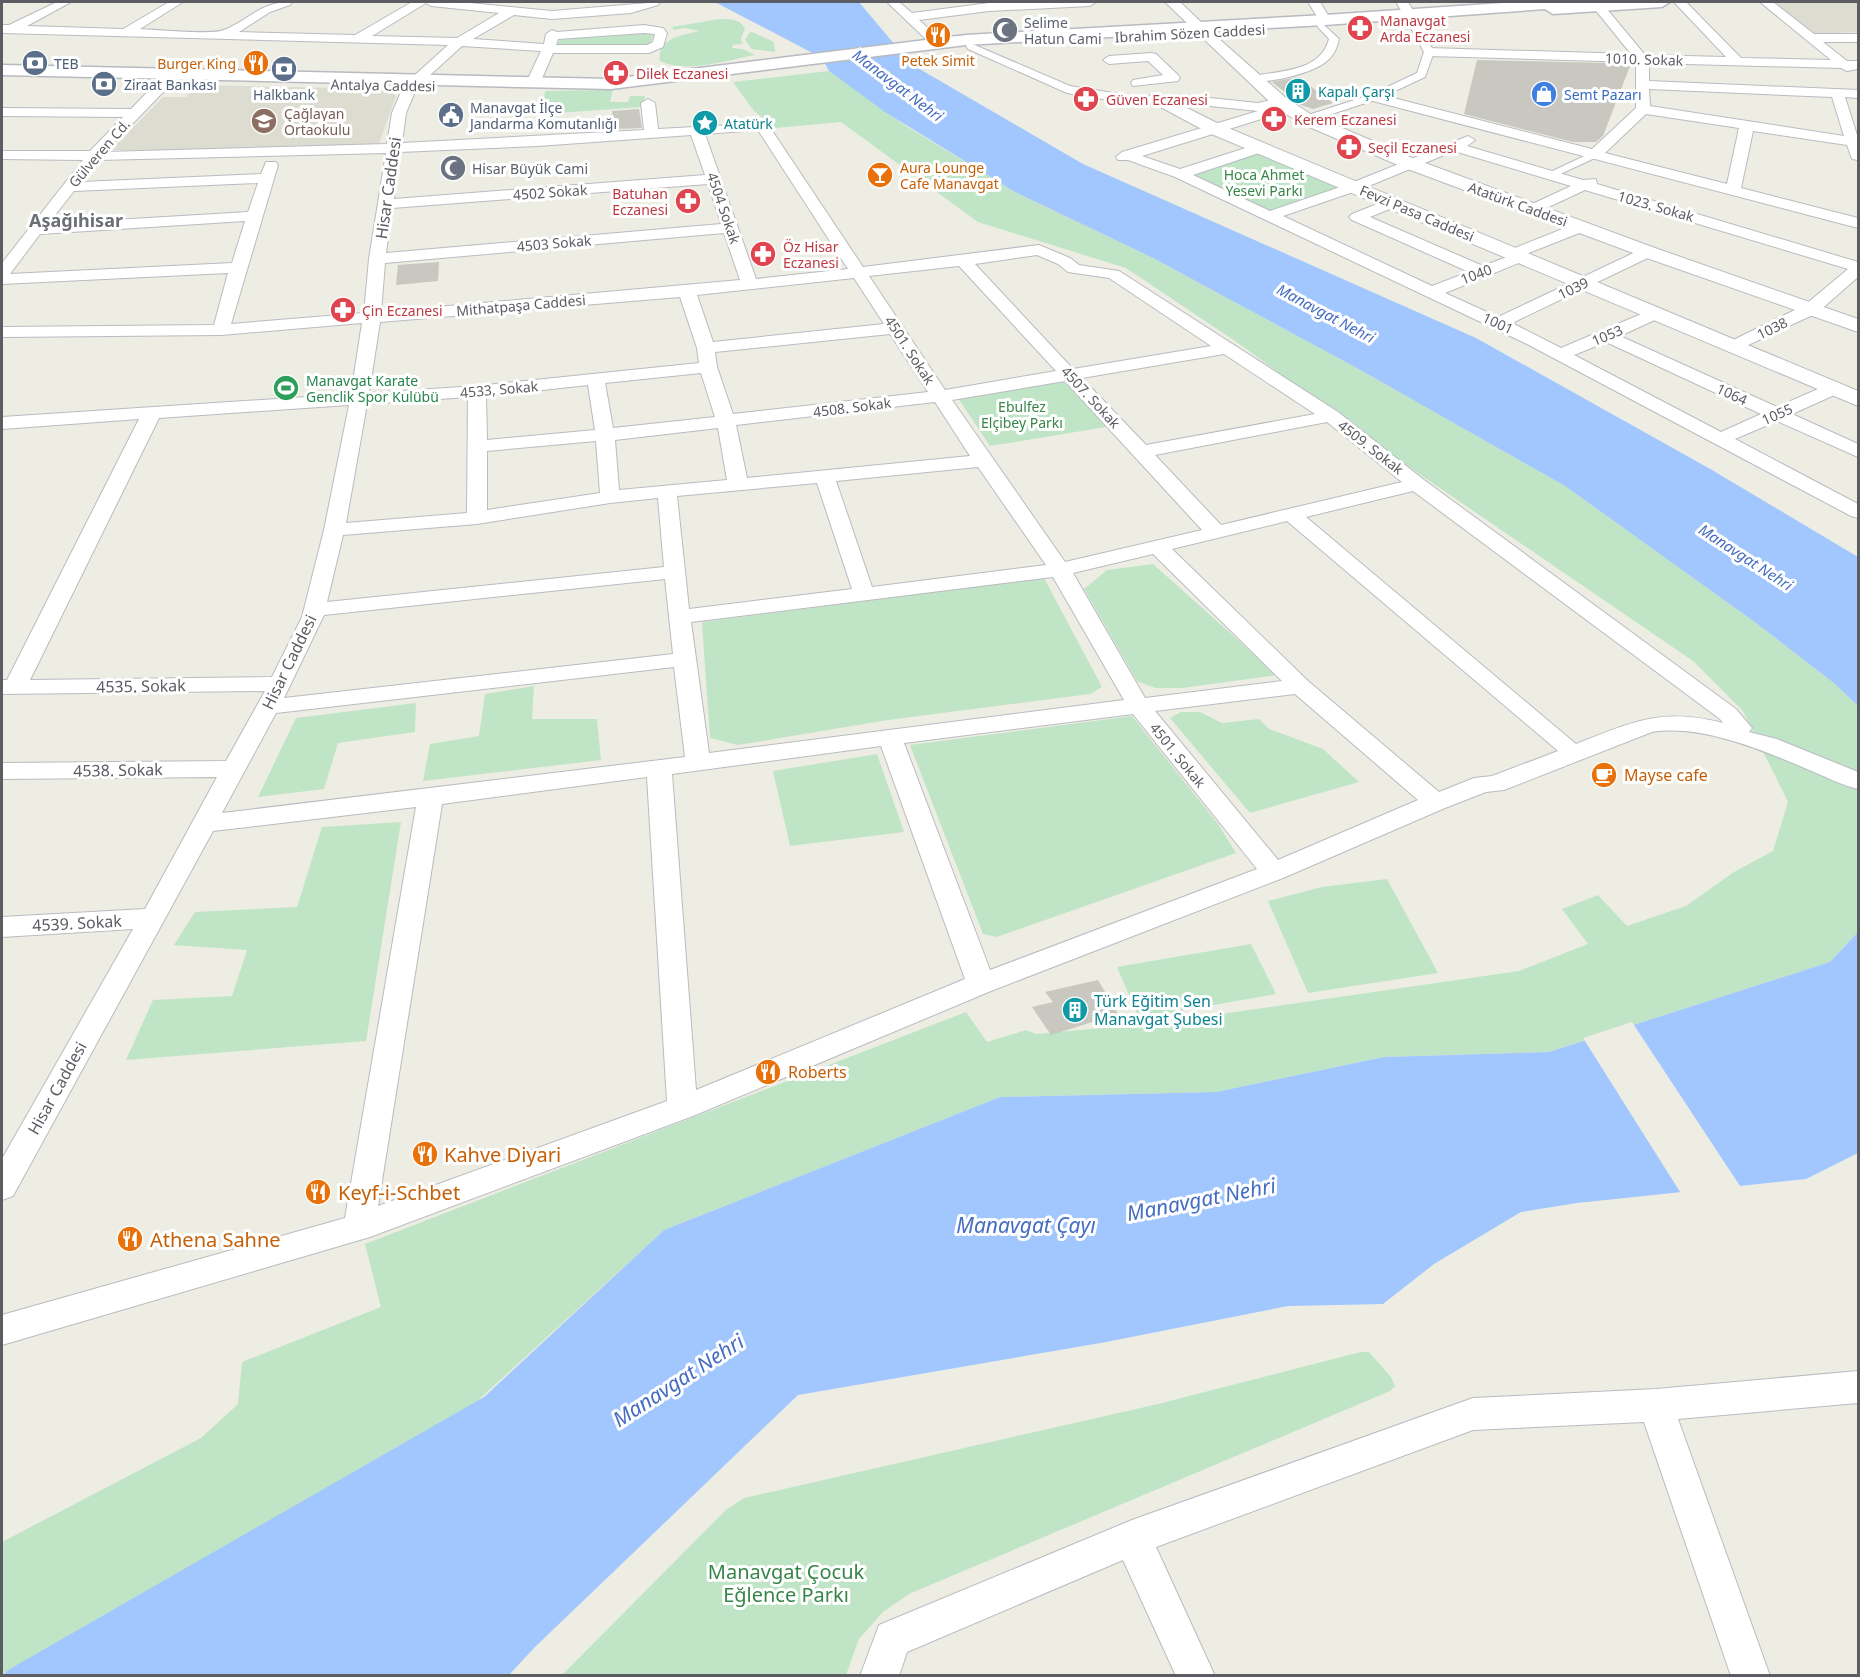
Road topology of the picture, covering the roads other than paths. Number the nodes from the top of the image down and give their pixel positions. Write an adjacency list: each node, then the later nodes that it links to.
1 (65, 2): 26 (street)
2 (177, 2): 27 (street)
3 (286, 2): 28 (street)
4 (420, 2): 31 (street)
5 (431, 2): 19 (street)
6 (654, 2): 21 (street)
7 (893, 2): 22 (street)
8 (1090, 2): 15 (street)
9 (1172, 2): 25 (street, Atatürk Caddesi)
10 (1314, 2): 24 (street)
11 (1576, 2): 20 (main road, Ibrahim Sözen Caddesi)
12 (1662, 2): 16 (main road, Ibrahim Sözen Caddesi)
13 (1680, 2): 39 (street)
14 (1766, 2): 29 (street)
15 (1053, 3): 18 (street)
16 (1597, 4): 20 (main road, Ibrahim Sözen Caddesi); 37 (street)
17 (963, 6): 18 (street); 22 (street)
18 (1000, 7): 23 (street)
19 (513, 10): 21 (street); 32 (street)
20 (1407, 12): 24 (main road, Ibrahim Sözen Caddesi); 34 (street)
21 (552, 15): 35 (street)
22 (910, 17): 33 (street)
23 (1011, 20)
24 (1324, 23): 25 (main road, Ibrahim Sözen Caddesi); 47 (street)
25 (1201, 30): 33 (main road, Ibrahim Sözen Caddesi); 47 (street, Atatürk Caddesi)
26 (5, 32): 27 (street)
27 (124, 33): 28 (street)
28 (224, 36): 31 (street)
29 (1811, 38): 30 (street); 40 (street)
30 (1858, 38)
31 (356, 40): 32 (street)
32 (459, 42): 35 (street); 36 (street)
33 (969, 44): 38 (main road, Ibrahim Sözen Caddesi); 57 (street, Fevzi Pasa Caddesi)
34 (1429, 52): 37 (street, 1010. Sokak); 55 (street)
35 (548, 54): 35 (street); 36 (street); 51 (street)
36 (444, 56): 50 (street)
37 (1642, 59): 39 (street, 1010. Sokak); 52 (street)
38 (806, 61): 42 (main road, Antalya Caddesi)
39 (1737, 61): 40 (street, 1010. Sokak)
40 (1844, 65): 41 (street, 1010. Sokak); 45 (street)
41 (1858, 65)
42 (764, 66): 50 (main road, Antalya Caddesi); 51 (main road, Antalya Caddesi)
43 (2, 69): 50 (main road, Antalya Caddesi)
44 (2, 75): 48 (main road, Antalya Caddesi)
45 (1858, 77)
46 (1130, 78): 49 (street); 49 (street); 57 (street)
47 (1254, 79): 59 (street, Atatürk Caddesi)
48 (167, 80): 50 (main road, Antalya Caddesi); 63 (street, Gülveren Cd.)
49 (1158, 80): 56 (street)
50 (414, 83): 51 (main road, Antalya Caddesi); 72 (street, Hisar Caddesi)
51 (533, 83)
52 (1643, 85): 53 (street); 61 (street)
53 (1837, 93): 54 (street); 70 (street)
54 (1858, 94)
55 (1374, 97): 64 (street); 66 (street)
56 (1181, 99): 58 (street); 59 (street)
57 (1136, 100): 58 (street, Fevzi Pasa Caddesi)
58 (1161, 100): 67 (street, Fevzi Pasa Caddesi)
59 (1280, 102): 64 (street, Atatürk Caddesi)
60 (648, 103): 69 (street)
61 (1643, 109): 65 (street); 76 (street)
62 (2, 112): 63 (street)
63 (133, 114): 75 (street, Gülveren Cd.)
64 (1301, 116): 67 (street); 80 (street, Atatürk Caddesi)
65 (1747, 126): 70 (street); 88 (street)
66 (1499, 128): 71 (street); 76 (street)
67 (1215, 129): 73 (street, Fevzi Pasa Caddesi); 81 (street, 1001)
68 (697, 132): 69 (street, 4501. Sokak); 84 (street, 4504 Sokak); 107 (street, 4501. Sokak)
69 (652, 135): 72 (street, 4501. Sokak)
70 (1855, 143): 78 (street)
71 (1453, 146): 80 (street); 82 (street, 1023. Sokak)
72 (393, 148): 74 (street, 4501. Sokak); 90 (street, Hisar Caddesi)
73 (1260, 148): 81 (street); 87 (street, Fevzi Pasa Caddesi)
74 (275, 153): 75 (street, 4501. Sokak); 83 (street)
75 (95, 154): 77 (street, 4501. Sokak); 86 (street, Gülveren Cd.)
76 (1595, 154): 79 (street); 82 (street)
77 (2, 155)
78 (1858, 159)
79 (1629, 163): 85 (street); 88 (street)
80 (1411, 164): 87 (street); 91 (street, Atatürk Caddesi)
81 (1180, 174): 93 (street, 1001)
82 (1550, 175): 85 (street, 1023. Sokak)
83 (267, 178): 86 (street); 92 (street)
84 (715, 179): 90 (street, 4502 Sokak); 96 (street, 4504 Sokak)
85 (1584, 185): 91 (street); 104 (street, 1023. Sokak)
86 (69, 187): 97 (street, Gülveren Cd.)
87 (1354, 187): 89 (street, Fevzi Pasa Caddesi); 93 (street)
88 (1733, 190): 94 (street)
89 (1392, 203): 100 (street, Fevzi Pasa Caddesi); 105 (street)
90 (386, 204): 101 (street, Hisar Caddesi)
91 (1533, 209): 95 (street, Atatürk Caddesi)
92 (255, 216): 97 (street); 103 (street)
93 (1269, 216): 112 (street, 1001)
94 (1858, 223)
95 (1581, 227): 99 (street, Atatürk Caddesi); 100 (street, 1040)
96 (731, 228): 101 (street, 4503 Sokak); 110 (street, 4504 Sokak)
97 (35, 230): 106 (street, Gülveren Cd.)
98 (1039, 250): 102 (street, Mithatpaşa Caddesi); 124 (street, 4509. Sokak)
99 (1647, 252): 109 (street, 1039); 113 (street, Atatürk Caddesi)
100 (1517, 256): 105 (street, 1040); 109 (street, Fevzi Pasa Caddesi)
101 (377, 259): 115 (street, Hisar Caddesi)
102 (963, 261): 107 (street, Mithatpaşa Caddesi); 127 (street, 4507. Sokak)
103 (238, 268): 108 (street); 119 (street)
104 (1858, 268): 113 (street, 1038)
105 (1483, 272): 112 (street, 1040)
106 (2, 273)
107 (859, 273): 110 (street, Mithatpaşa Caddesi); 118 (street, 4501. Sokak)
108 (2, 279)
109 (1583, 284): 114 (street, Fevzi Pasa Caddesi); 116 (street, 1039)
110 (750, 285): 111 (street, Mithatpaşa Caddesi)
111 (687, 291): 115 (street, Mithatpaşa Caddesi); 123 (street)
112 (1432, 292): 116 (street, 1001)
113 (1811, 309): 117 (street, Atatürk Caddesi); 122 (street, 1038)
114 (1653, 314): 121 (street, 1053); 122 (street, Fevzi Pasa Caddesi)
115 (372, 317): 119 (street, Mithatpaşa Caddesi); 132 (street, Hisar Caddesi)
116 (1499, 324): 125 (street, 1001)
117 (1858, 326)
118 (896, 328): 123 (street); 131 (street, 4501. Sokak)
119 (221, 330): 120 (street, Mithatpaşa Caddesi)
120 (2, 332)
121 (1606, 336): 125 (street, 1053); 135 (street, 1064)
122 (1733, 347): 129 (street, Fevzi Pasa Caddesi)
123 (706, 348): 126 (street)
124 (1224, 349): 127 (street, 4508. Sokak); 136 (street, 4509. Sokak)
125 (1560, 354): 140 (street, 1001)
126 (708, 367): 128 (street, 4533, Sokak); 137 (street)
127 (1070, 375): 131 (street, 4508. Sokak); 143 (street, 4507. Sokak)
128 (596, 381): 130 (street, 4533, Sokak); 139 (street)
129 (1833, 389): 133 (street, Fevzi Pasa Caddesi); 135 (street, 1055)
130 (477, 391): 132 (street, 4533, Sokak); 141 (street)
131 (940, 396): 137 (street, 4508. Sokak); 144 (street, 4501. Sokak)
132 (359, 399): 134 (street, 4533, Sokak); 153 (street, Hisar Caddesi)
133 (1858, 399)
134 (152, 413): 138 (street, 4533, Sokak); 165 (street)
135 (1777, 414): 140 (street, 1055); 142 (street, 1064)
136 (1331, 416): 143 (street); 147 (street, 4509. Sokak)
137 (726, 422): 139 (street, 4508. Sokak); 146 (street)
138 (2, 423)
139 (605, 435): 141 (street, 4508. Sokak); 149 (street)
140 (1720, 439): 150 (street, 1001)
141 (478, 446): 152 (street)
142 (1858, 451)
143 (1142, 452): 154 (street, 4507. Sokak)
144 (983, 461): 145 (street); 156 (street, 4501. Sokak)
145 (824, 476): 146 (street); 158 (street)
146 (738, 484): 148 (street)
147 (1417, 484): 151 (street); 162 (street, 4509. Sokak)
148 (667, 492): 149 (street); 157 (street)
149 (609, 496): 152 (street)
150 (1858, 512)
151 (1292, 515): 154 (street); 172 (street)
152 (477, 518): 153 (street)
153 (334, 530): 159 (street, Hisar Caddesi)
154 (1218, 533): 155 (street)
155 (1159, 548): 156 (street); 164 (street)
156 (1060, 570): 158 (street); 166 (street, 4501. Sokak)
157 (675, 572): 159 (street); 160 (street)
158 (864, 594): 160 (street)
159 (314, 610): 163 (street, Hisar Caddesi)
160 (679, 617): 161 (street)
161 (685, 659): 167 (street); 173 (street)
162 (1683, 682): 168 (street); 169 (street, 4509. Sokak)
163 (280, 684): 165 (street, 4535. Sokak); 167 (street, Hisar Caddesi)
164 (1300, 686): 166 (street); 180 (street)
165 (8, 687)
166 (1138, 705): 170 (street); 182 (street, 4501. Sokak)
167 (268, 707): 174 (street, Hisar Caddesi)
168 (1663, 714): 169 (street, 4509. Sokak); 172 (street, 4509. Sokak)
169 (1740, 728): 171 (street, 4509. Sokak)
170 (890, 739): 173 (street); 185 (street)
171 (1769, 744): 177 (street); 178 (street, 4509. Sokak)
172 (1565, 745): 178 (street, 4509. Sokak)
173 (698, 763): 175 (street)
174 (234, 768): 176 (street, 4538. Sokak); 181 (street, Hisar Caddesi)
175 (659, 769): 179 (street); 186 (street)
176 (2, 771)
177 (1858, 781)
178 (1483, 784): 180 (street, 4509. Sokak)
179 (430, 799): 181 (street); 188 (street)
180 (1436, 802): 182 (street, 4509. Sokak)
181 (203, 824): 183 (street, Hisar Caddesi)
182 (1274, 872): 185 (street, 4509. Sokak)
183 (153, 918): 184 (street, 4539. Sokak); 187 (street, Hisar Caddesi)
184 (2, 927)
185 (981, 984): 186 (street, 4509. Sokak)
186 (682, 1108): 188 (street, 4509. Sokak)
187 (2, 1186)
188 (359, 1227): 189 (street, 4509. Sokak)
189 (2, 1330)
190 (1858, 1387): 191 (street)
191 (1656, 1406): 192 (street); 195 (street)
192 (1132, 1538): 193 (street); 194 (street)
193 (879, 1676)
194 (1196, 1676)
195 (1751, 1676)

